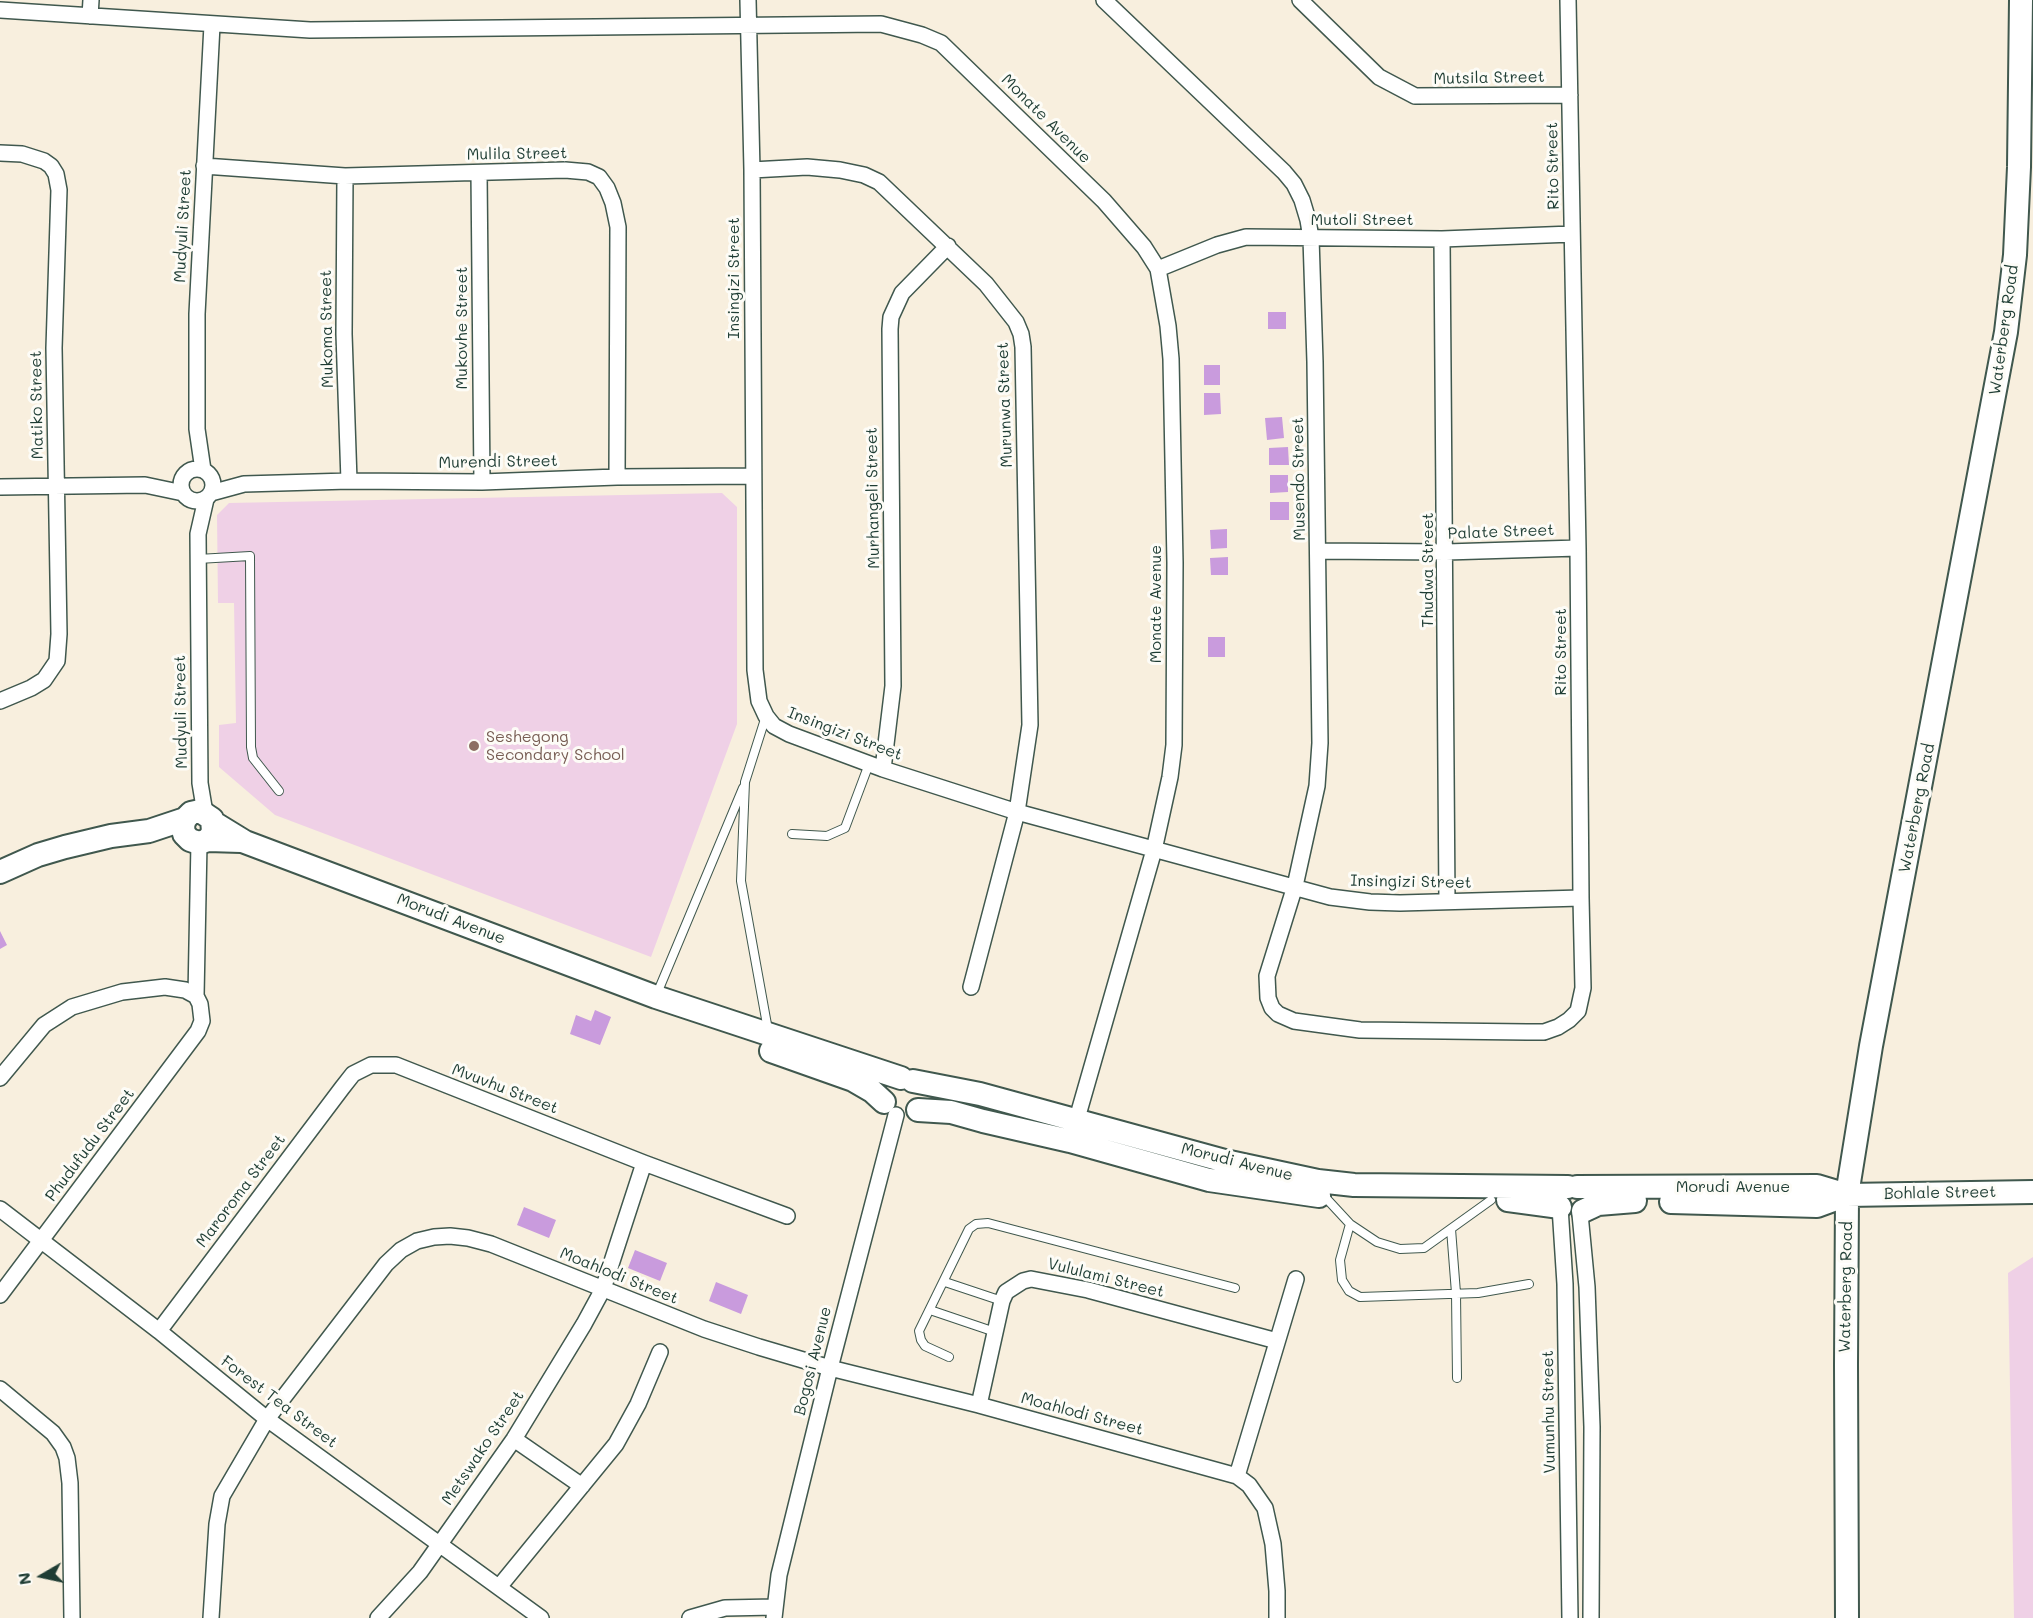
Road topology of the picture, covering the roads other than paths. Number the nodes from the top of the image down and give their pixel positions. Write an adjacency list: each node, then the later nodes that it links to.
1 (91, 0): 8 (street)
2 (747, 0): 10 (street, Insingizi Street)
3 (1104, 0): 18 (street, Musendo Street)
4 (1300, 0): 11 (street, Mutsila Street)
5 (1568, 0): 11 (street, Rito Street)
6 (2021, 0): 67 (street, Waterberg Road)
7 (0, 10): 8 (street, Monate Avenue)
8 (90, 16): 9 (street, Monate Avenue)
9 (212, 25): 10 (street, Monate Avenue); 13 (street, Mudyuli Street)
10 (748, 25): 14 (street, Insingizi Street); 21 (street, Monate Avenue)
11 (1570, 95): 17 (street, Rito Street)
12 (0, 153): 30 (street, Matiko Street)
13 (204, 166): 16 (street, Mulila Street); 22 (street, Mudyuli Street)
14 (752, 170): 20 (street, Murunwa Street); 25 (street, Insingizi Street)
15 (479, 173): 16 (street, Mulila Street); 26 (street, Mulila Street); 28 (street, Mukovhe Street)
16 (345, 176): 27 (street, Mukoma Street)
17 (1572, 234): 19 (street, Mutoli Street); 36 (street, Rito Street)
18 (1311, 238): 19 (street, Mutoli Street); 21 (street, Mutoli Street); 37 (street, Musendo Street)
19 (1442, 239): 38 (street, Thudwa Street)
20 (948, 246): 42 (street, Murhangeli Street); 45 (street, Murunwa Street)
21 (1158, 269): 48 (street, Monate Avenue)
22 (197, 429): 23 (street, Mudyuli Street); 24 (street, Mudyuli Street)
23 (207, 473): 24 (street); 29 (street, Murendi Street); 34 (street)
24 (185, 474): 31 (street); 33 (street)
25 (753, 476): 26 (street, Murendi Street); 41 (street, Insingizi Street)
26 (617, 477): 28 (street, Murendi Street)
27 (349, 481): 28 (street, Murendi Street); 29 (street, Murendi Street)
28 (482, 482)
29 (244, 484): 34 (street, Murendi Street)
30 (56, 485): 31 (street); 32 (street); 40 (street, Matiko Street)
31 (145, 485): 33 (street)
32 (0, 487)
33 (185, 495): 34 (street); 35 (street, Mudyuli Street)
34 (209, 496): 35 (street, Mudyuli Street)
35 (198, 534): 39 (street, Mudyuli Street)
36 (1578, 548): 38 (street, Palate Street); 51 (street, Rito Street)
37 (1318, 552): 38 (street, Palate Street); 50 (street, Musendo Street)
38 (1446, 552): 52 (street, Thudwa Street)
39 (198, 559): 44 (lane); 46 (street, Mudyuli Street)
40 (0, 700)
41 (766, 716): 42 (street, Insingizi Street); 43 (lane)
42 (876, 766): 45 (street, Insingizi Street); 47 (lane)
43 (745, 782): 55 (lane); 57 (lane)
44 (279, 791)
45 (1017, 812): 48 (street, Insingizi Street); 53 (street, Murunwa Street)
46 (198, 827): 49 (street, Morudi Avenue); 54 (street, Mudyuli Street); 55 (street, Morudi Avenue)
47 (792, 834)
48 (1154, 850): 50 (street, Insingizi Street); 63 (street, Monate Avenue)
49 (0, 872)
50 (1295, 886): 52 (street, Insingizi Street); 56 (street, Musendo Street)
51 (1581, 898): 52 (street, Insingizi Street); 56 (street, Rito Street)
52 (1447, 901)
53 (971, 987)
54 (196, 996): 59 (street); 76 (street, Phudufudu Street)
55 (656, 997): 57 (street, Morudi Avenue); 61 (street, Morudi Avenue)
56 (1294, 1021)
57 (768, 1034): 60 (street, Morudi Avenue)
58 (352, 1074): 65 (street, Mvuvhu Street); 86 (street, Maroroma Street)
59 (0, 1078)
60 (907, 1080): 61 (street); 62 (street); 63 (street, Morudi Avenue)
61 (890, 1108): 62 (street); 91 (street, Bogosi Avenue)
62 (918, 1110): 64 (street, Morudi Avenue)
63 (1077, 1120): 64 (street, Monate Avenue); 71 (street, Morudi Avenue)
64 (1070, 1142): 69 (street, Morudi Avenue)
65 (644, 1163): 73 (street, Mvuvhu Street); 81 (street)
66 (2033, 1192): 67 (street, Bohlale Street)
67 (1847, 1195): 68 (street, Bohlale Street); 110 (street, Waterberg Road)
68 (1817, 1196): 71 (street, Morudi Avenue)
69 (1325, 1197): 70 (street, Morudi Avenue); 74 (lane)
70 (1491, 1200): 71 (street, Morudi Avenue); 75 (lane)
71 (1574, 1201): 108 (street, Vumunhu Street); 109 (street)
72 (0, 1209): 76 (street, Forest Tea Street)
73 (787, 1216)
74 (1350, 1224): 75 (lane); 82 (lane)
75 (1451, 1229): 82 (lane)
76 (40, 1240): 83 (street, Phudufudu Street); 86 (street, Forest Tea Street)
77 (1296, 1279): 88 (street)
78 (945, 1282): 80 (lane); 84 (lane); 85 (lane)
79 (1529, 1284): 82 (lane)
80 (1235, 1288)
81 (603, 1289): 91 (street, Moahlodi Street); 95 (street, Moahlodi Street); 96 (street, Metswako Street)
82 (1456, 1293): 92 (lane)
83 (0, 1295)
84 (1002, 1301): 87 (street); 88 (street, Vululami Street)
85 (930, 1310): 87 (lane); 90 (lane)
86 (159, 1330): 95 (street, Forest Tea Street)
87 (995, 1332): 94 (street)
88 (1277, 1341): 97 (street)
89 (660, 1352): 98 (street)
90 (950, 1357)
91 (830, 1368): 94 (street, Moahlodi Street); 101 (street, Bogosi Avenue)
92 (1457, 1377)
93 (0, 1389): 102 (street)
94 (979, 1405): 97 (street, Moahlodi Street)
95 (267, 1419): 99 (street, Forest Tea Street); 103 (street, Moahlodi Street)
96 (514, 1439): 98 (street); 99 (street, Metswako Street)
97 (1237, 1476): 107 (street)
98 (582, 1486): 100 (street)
99 (440, 1543): 100 (street, Forest Tea Street); 104 (street, Metswako Street)
100 (499, 1587): 105 (street, Forest Tea Street)
101 (774, 1612): 106 (street)
102 (72, 1618)
103 (212, 1618)
104 (378, 1618)
105 (541, 1618)
106 (690, 1618)
107 (1277, 1618)
108 (1570, 1618)
109 (1591, 1618)
110 (1847, 1618)

